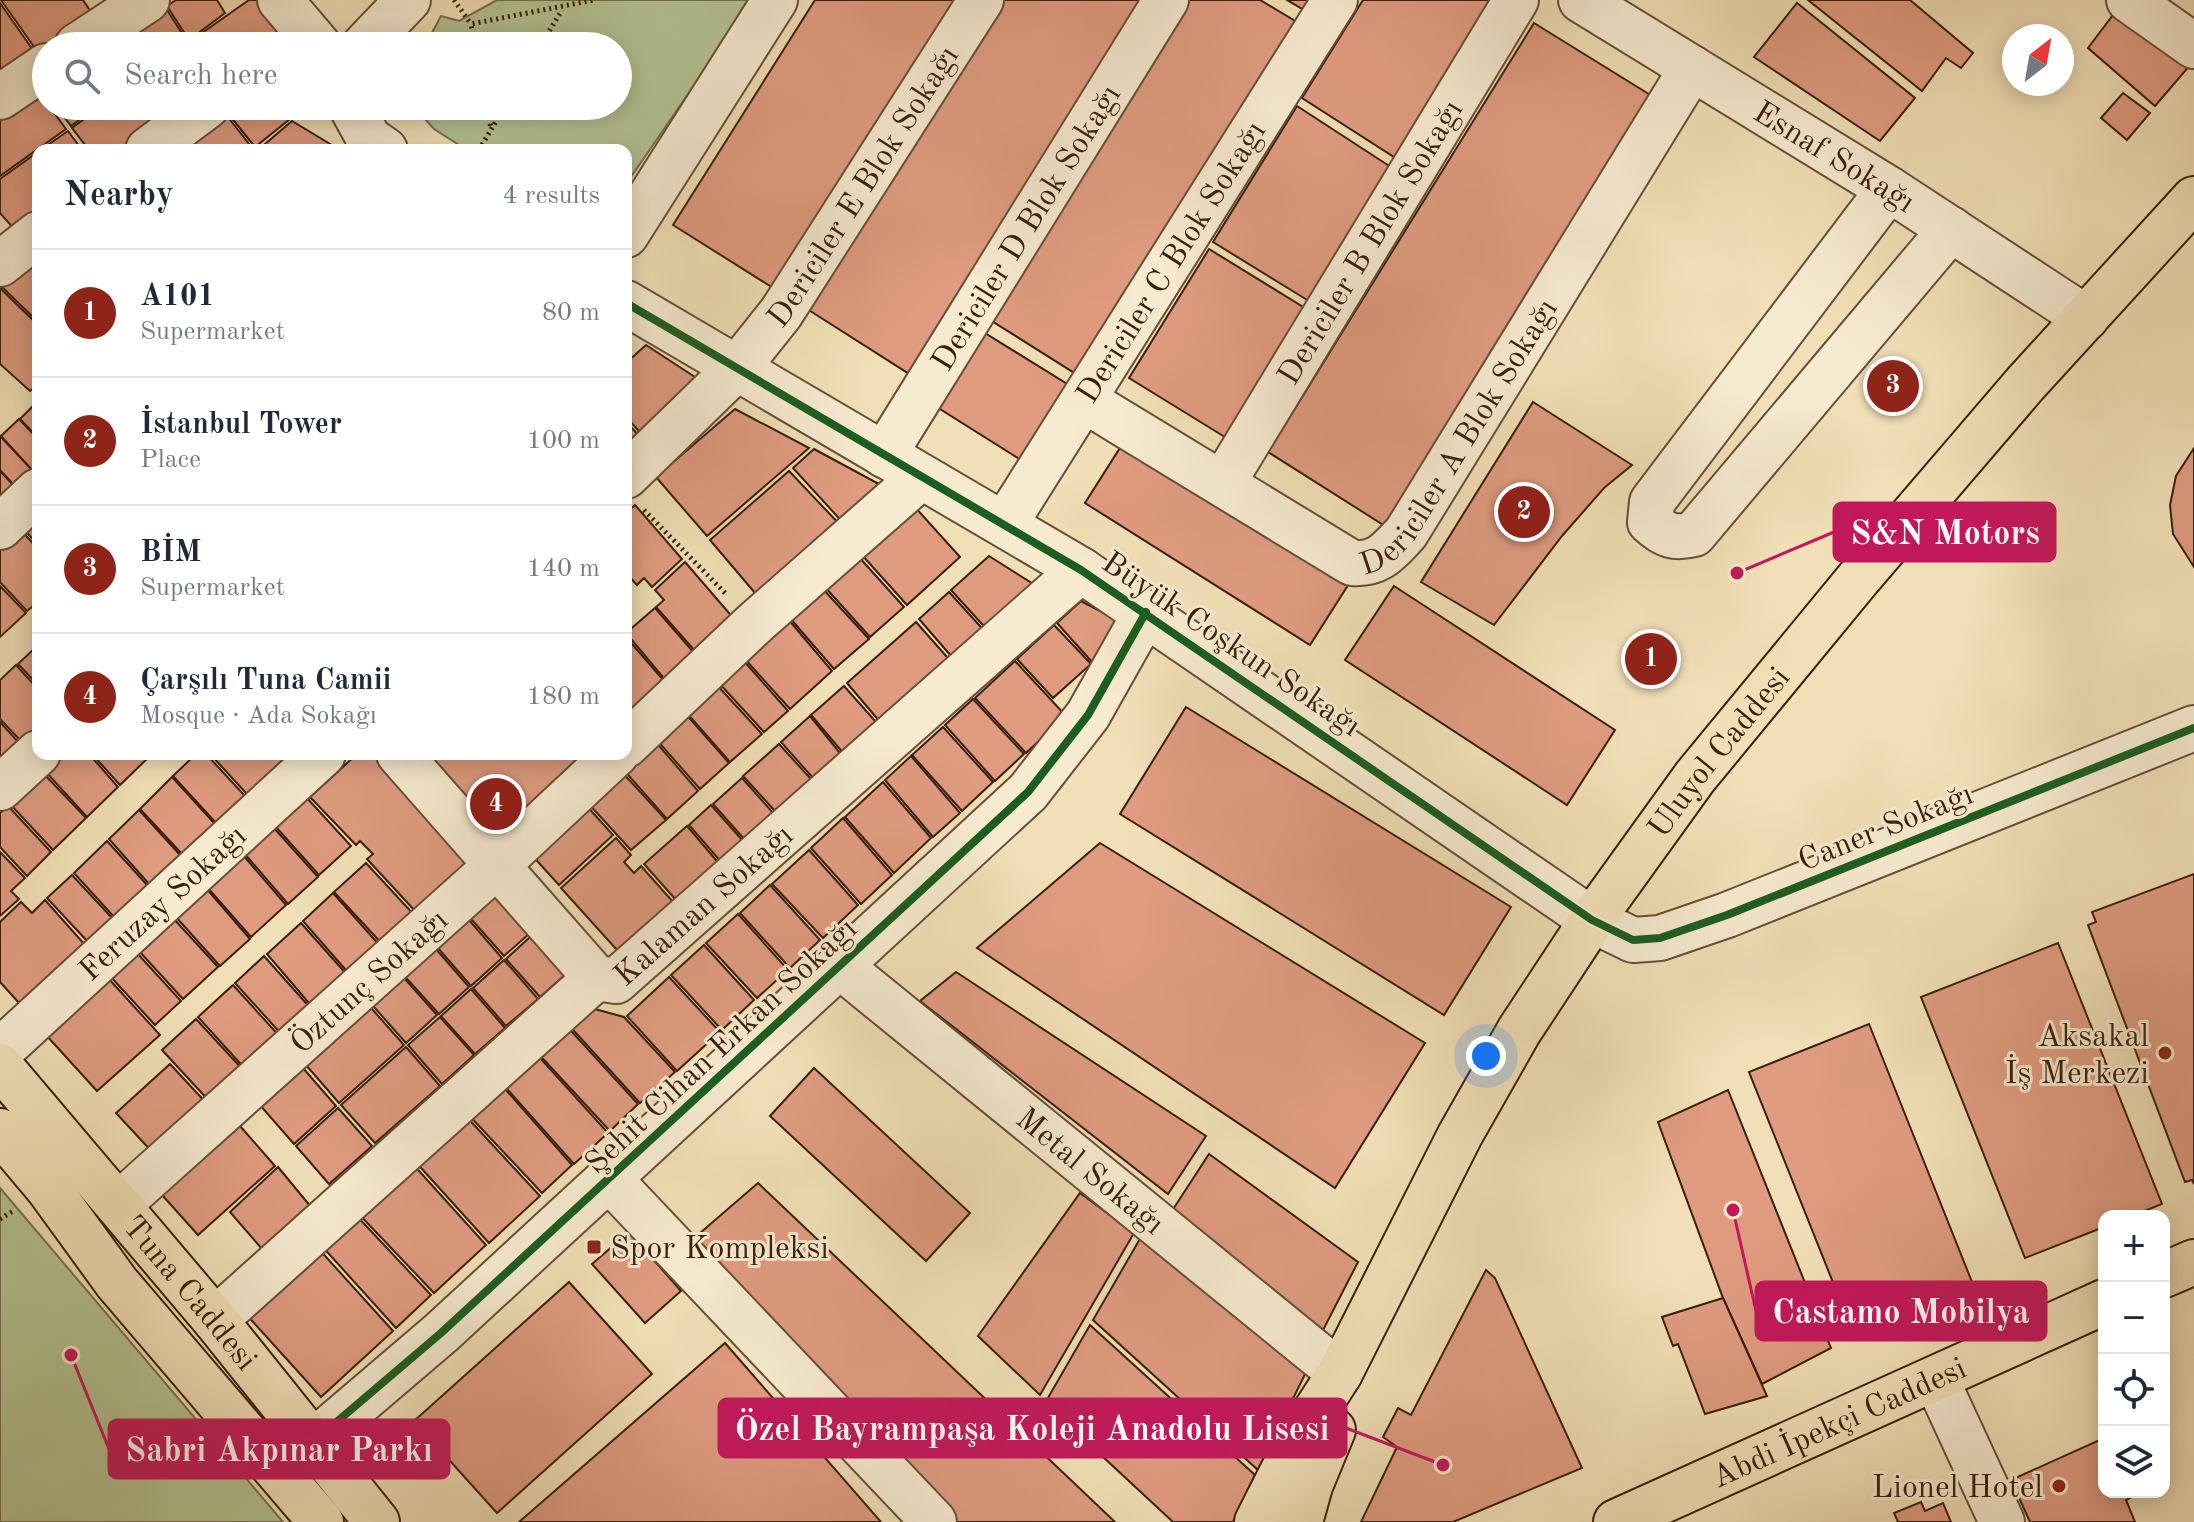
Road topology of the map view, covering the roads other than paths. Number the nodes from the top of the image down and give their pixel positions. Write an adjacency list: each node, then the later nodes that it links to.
1 (147, 0): 11 (street)
2 (280, 0): 12 (street)
3 (408, 0): 13 (street)
4 (775, 0): 22 (street)
5 (981, 0): 28 (street, Dericiler E Blok Sokağı)
6 (1166, 0): 30 (street, Dericiler D Blok Sokağı)
7 (1335, 0): 29 (street, Dericiler C Blok Sokağı)
8 (1516, 0): 32 (street, Dericiler B Blok Sokağı)
9 (2129, 0): 14 (street)
10 (1589, 2): 15 (street, Esnaf Sokağı)
11 (98, 32)
12 (307, 32)
13 (377, 32)
14 (2194, 46)
15 (1692, 68): 20 (street, Esnaf Sokağı); 32 (street, Dericiler A Blok Sokağı)
16 (32, 75): 17 (street)
17 (0, 97)
18 (188, 120): 19 (street)
19 (156, 144)
20 (1889, 189): 23 (street, Esnaf Sokağı); 23 (street)
21 (2194, 199): 27 (main road, Uluyol Caddesi)
22 (632, 226)
23 (1951, 229): 27 (street, Esnaf Sokağı)
24 (32, 239): 25 (street)
25 (0, 264)
26 (632, 306): 28 (street, Büyük Coşkun Sokağı)
27 (2086, 318): 47 (main road, Uluyol Caddesi)
28 (738, 367): 30 (street, Büyük Coşkun Sokağı); 33 (street)
29 (1084, 400): 32 (street, Dericiler A Blok Sokağı); 35 (street, Dericiler C Blok Sokağı)
30 (884, 455): 31 (street, Büyük Coşkun Sokağı)
31 (921, 477): 35 (street, Büyük Coşkun Sokağı); 40 (street)
32 (1223, 483)
33 (632, 489)
34 (32, 497): 36 (street)
35 (1005, 524): 37 (street, Büyük Coşkun Sokağı)
36 (0, 527)
37 (1081, 570): 38 (street, Büyük Coşkun Sokağı); 49 (street, Kalaman Sokağı)
38 (1146, 612): 47 (street, Büyük Coşkun Sokağı); 48 (street, Şehit Cihan Erkan Sokağı)
39 (2194, 728): 47 (street, Caner Sokağı)
40 (632, 739)
41 (32, 759): 45 (street)
42 (316, 760): 50 (street, Feruzay Sokağı)
43 (404, 760): 46 (street)
44 (610, 760): 46 (street, Öztunç Sokağı)
45 (0, 788)
46 (495, 867): 49 (street); 54 (street, Öztunç Sokağı)
47 (1592, 920): 59 (main road, Uluyol Caddesi)
48 (841, 967): 53 (street, Şehit Cihan Erkan Sokağı); 59 (street, Metal Sokağı)
49 (596, 978): 58 (street, Kalaman Sokağı)
50 (0, 1051)
51 (0, 1066): 54 (main road, Tuna Caddesi)
52 (0, 1131): 62 (main road, Tuna Caddesi)
53 (610, 1180): 61 (street, Şehit Cihan Erkan Sokağı); 65 (street)
54 (118, 1205): 58 (main road, Tuna Caddesi)
55 (2194, 1262): 56 (main road)
56 (2170, 1272)
57 (2098, 1305): 60 (main road, Abdi İpekçi Caddesi)
58 (215, 1320): 61 (main road, Tuna Caddesi)
59 (1340, 1373): 66 (main road); 67 (main road)
60 (1936, 1379): 68 (main road, Abdi İpekçi Caddesi); 69 (street)
61 (315, 1442): 62 (street, Şehit Cihan Erkan Sokağı); 64 (main road, Tuna Caddesi)
62 (279, 1471): 63 (main road, Tuna Caddesi)
63 (321, 1522)
64 (377, 1522)
65 (934, 1522)
66 (1257, 1522)
67 (1300, 1522)
68 (1616, 1522)
69 (2002, 1522)

